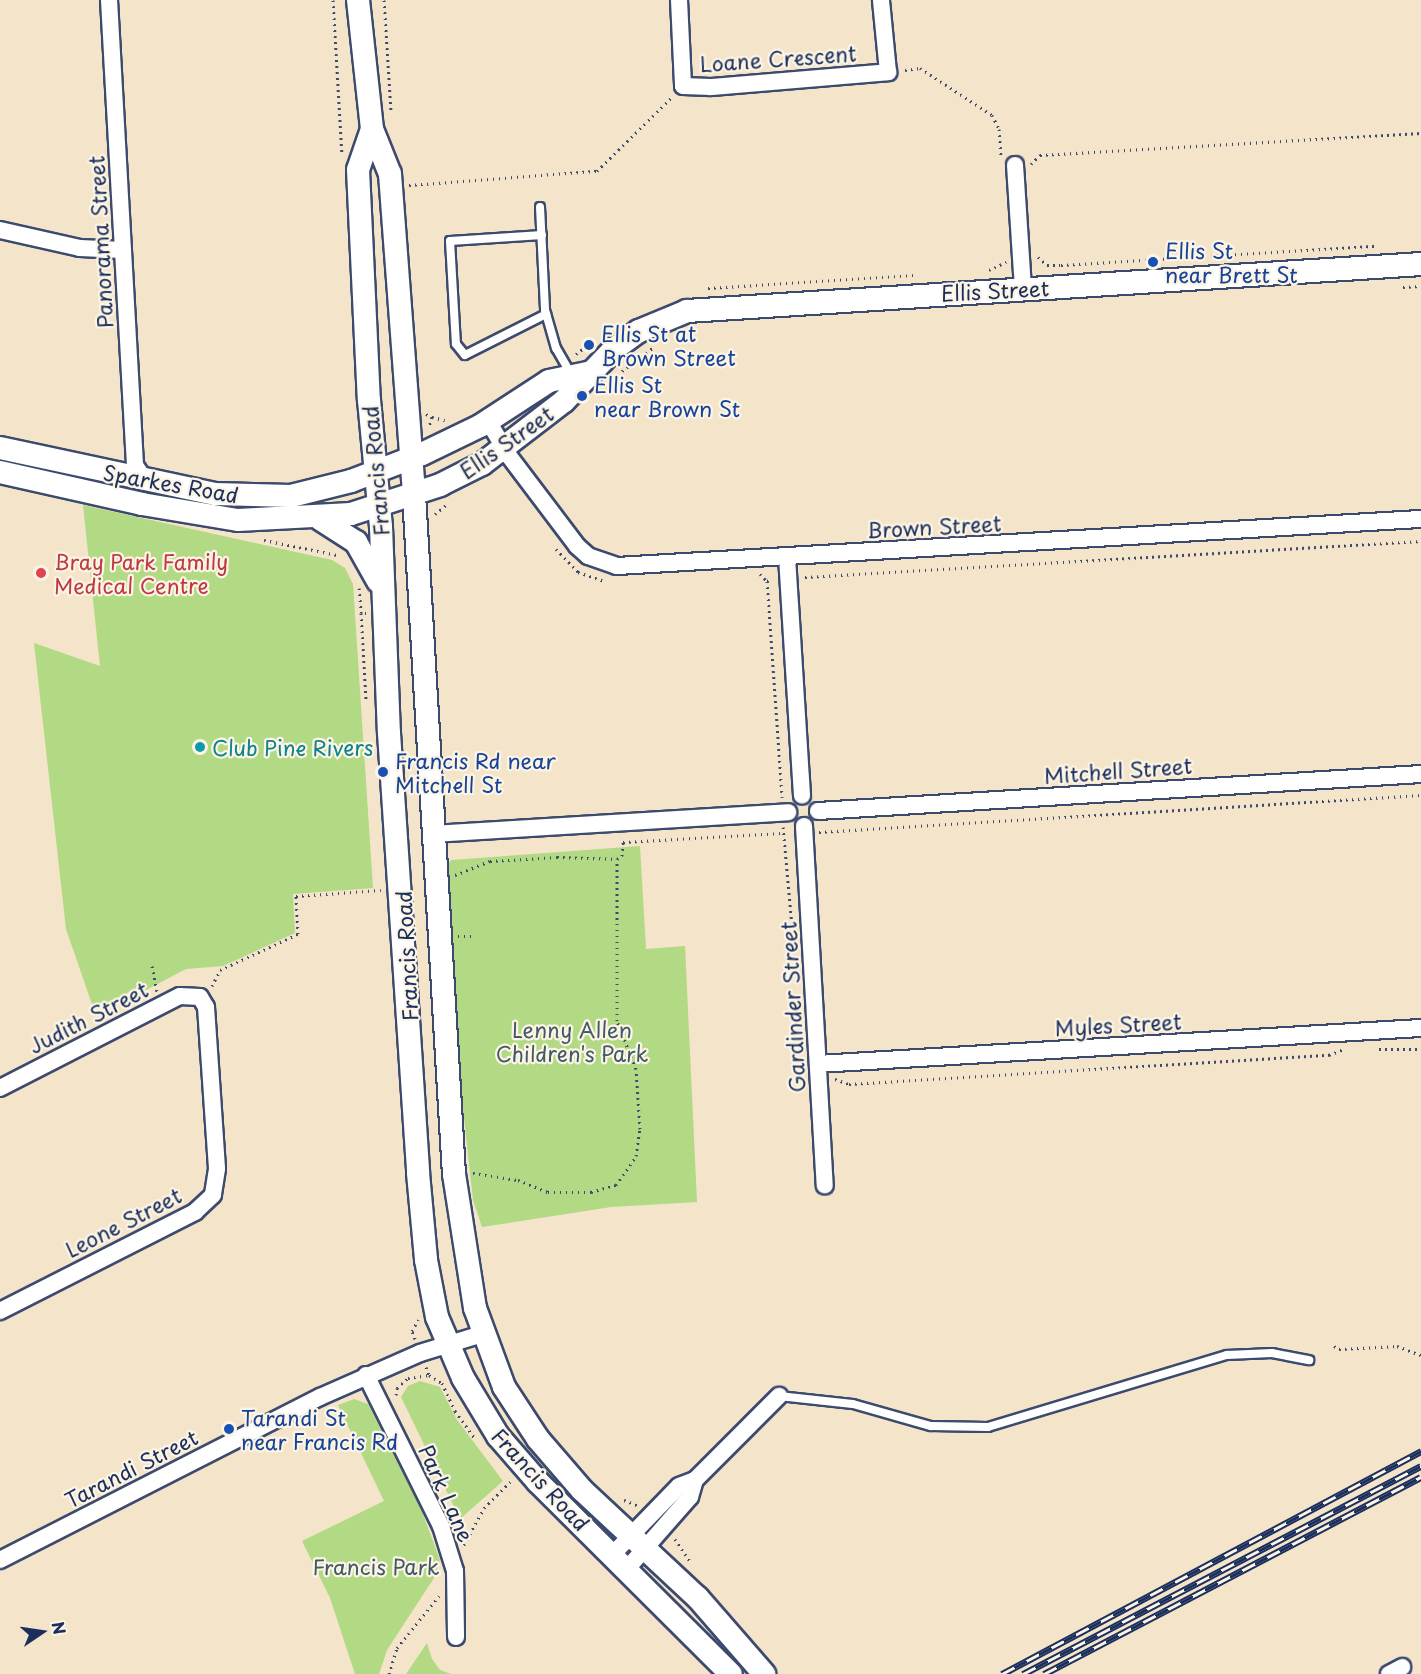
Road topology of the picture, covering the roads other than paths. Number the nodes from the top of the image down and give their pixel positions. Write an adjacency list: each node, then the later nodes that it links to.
1 (109, 0): 10 (street, Panorama Street)
2 (358, 0): 5 (main road, Francis Road)
3 (679, 0): 4 (street, Loane Crescent)
4 (881, 0)
5 (372, 129): 18 (main road, Francis Road); 19 (main road, Francis Road)
6 (1026, 166): 12 (street)
7 (540, 207): 9 (lane)
8 (0, 230): 10 (street)
9 (542, 235): 13 (lane); 13 (lane)
10 (123, 250): 21 (street, Panorama Street)
11 (1421, 264): 12 (main road, Ellis Street)
12 (1023, 288): 14 (main road, Ellis Street)
13 (546, 314): 14 (lane)
14 (580, 374): 15 (main road, Ellis Street); 17 (main road, Ellis Street)
15 (488, 421): 17 (street, Brown Street); 18 (main road, Ellis Street)
16 (0, 448): 21 (main road, Sparkes Road)
17 (504, 448): 22 (main road, Ellis Street); 26 (street, Brown Street)
18 (411, 458): 19 (main road, Ellis Street); 22 (main road, Francis Road)
19 (377, 470): 21 (main road, Sparkes Road); 23 (main road, Francis Road)
20 (0, 472): 24 (main road, Sparkes Road)
21 (144, 479)
22 (414, 495): 23 (main road, Ellis Street); 33 (main road, Francis Road)
23 (379, 507): 24 (main road, Sparkes Road); 27 (main road, Francis Road)
24 (320, 519): 27 (main road)
25 (1421, 519): 26 (street, Brown Street)
26 (787, 557): 29 (street)
27 (384, 594): 41 (main road, Francis Road)
28 (1421, 774): 30 (street, Mitchell Street)
29 (802, 796): 30 (street); 31 (street)
30 (818, 811): 32 (street)
31 (785, 812): 32 (street); 33 (street)
32 (804, 829): 36 (street, Gardinder Street)
33 (432, 834): 40 (main road, Francis Road)
34 (200, 997): 37 (street, Judith Street); 39 (street, Leone Street)
35 (1421, 1028): 36 (street, Myles Street)
36 (818, 1070): 38 (street, Gardinder Street)
37 (0, 1088)
38 (825, 1185)
39 (0, 1311)
40 (482, 1334): 41 (street, Tarandi Street); 46 (main road, Francis Road)
41 (446, 1343): 43 (street, Tarandi Street); 48 (main road, Francis Road)
42 (1309, 1360): 44 (lane)
43 (366, 1375): 47 (street, Tarandi Street); 49 (street, Park Lane)
44 (779, 1396): 45 (street)
45 (695, 1480): 46 (street); 46 (street)
46 (640, 1540): 48 (street); 51 (main road, Francis Road)
47 (0, 1560)
48 (619, 1562): 50 (main road, Francis Road)
49 (456, 1637)
50 (731, 1674)
51 (764, 1674)

